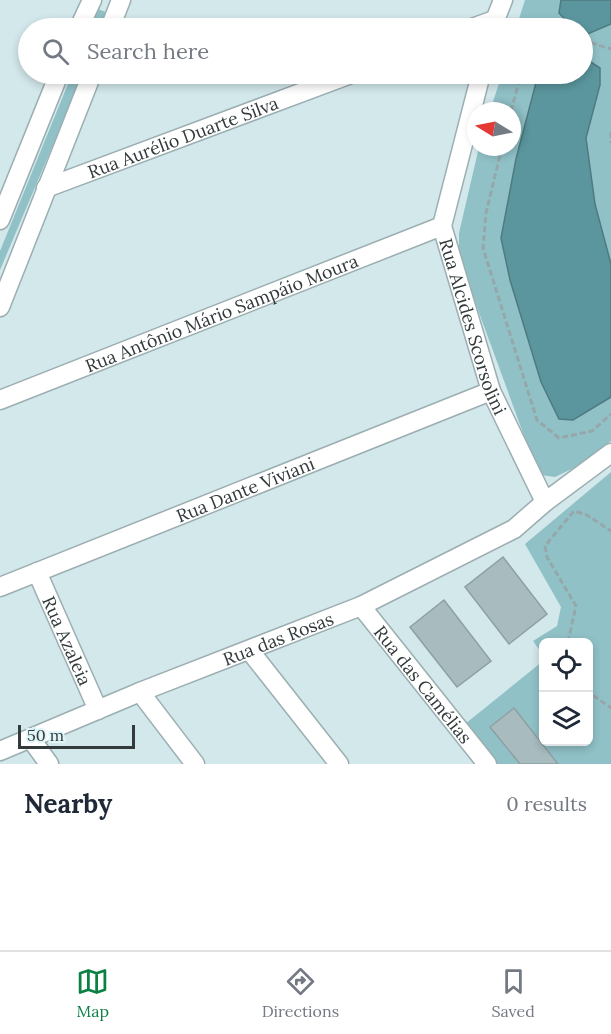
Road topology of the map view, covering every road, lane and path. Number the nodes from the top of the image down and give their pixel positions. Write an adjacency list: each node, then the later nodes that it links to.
1 (92, 0): 4 (street)
2 (121, 0): 5 (street)
3 (503, 0): 6 (street)
4 (84, 18)
5 (114, 18)
6 (496, 18)
7 (593, 44): 8 (path)
8 (611, 50)
9 (55, 84): 19 (street)
10 (88, 84): 18 (street)
11 (324, 84): 18 (street, Rua Aurélio Duarte Silva)
12 (478, 84): 20 (street, Rua Alcides Scorsolini)
13 (518, 84): 14 (path)
14 (513, 102)
15 (611, 132): 16 (path)
16 (611, 143)
17 (500, 156): 24 (path)
18 (46, 188): 21 (street)
19 (0, 220)
20 (442, 226): 22 (street, Rua Alcides Scorsolini); 23 (street, Rua Antônio Mário Sampáio Moura)
21 (0, 307)
22 (491, 391): 26 (street, Rua Alcides Scorsolini); 28 (street, Rua Dante Viviani)
23 (0, 399)
24 (611, 414)
25 (611, 453): 26 (street, Rua das Rosas)
26 (544, 502): 30 (street, Rua das Rosas)
27 (611, 531): 31 (path)
28 (37, 572): 29 (street, Rua Dante Viviani); 36 (street, Rua Azaleia)
29 (0, 587)
30 (361, 606): 32 (street, Rua das Rosas); 42 (street, Rua das Camélias)
31 (569, 638)
32 (250, 651): 33 (street, Rua das Rosas); 41 (street)
33 (140, 692): 36 (street, Rua das Rosas); 40 (street)
34 (591, 692): 35 (path)
35 (611, 708)
36 (98, 710): 37 (street, Rua das Rosas)
37 (31, 739): 38 (street, Rua das Rosas); 39 (street)
38 (0, 751)
39 (49, 764)
40 (195, 764)
41 (339, 764)
42 (487, 764)

